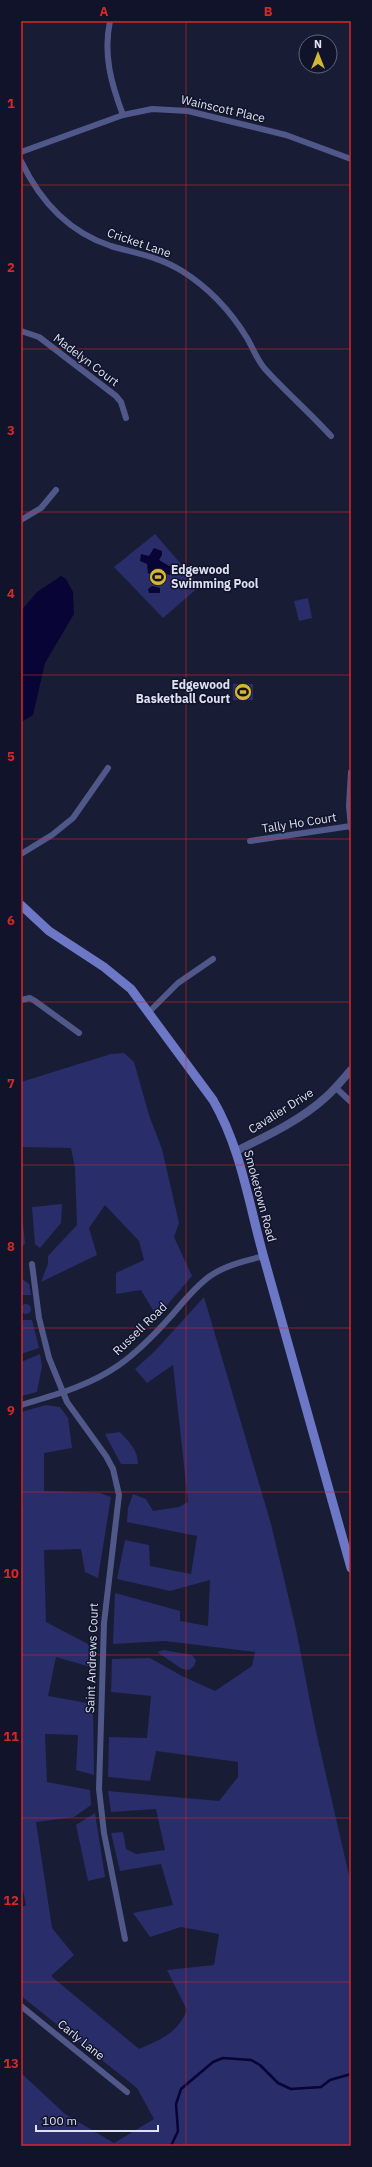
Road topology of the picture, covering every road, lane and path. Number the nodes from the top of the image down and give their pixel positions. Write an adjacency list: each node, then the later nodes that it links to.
1 (110, 21): 2 (street)
2 (123, 115): 3 (street, Wainscott Place); 4 (street, Wainscott Place)
3 (21, 152)
4 (351, 159)
5 (21, 161): 8 (street, Cricket Lane)
6 (21, 331): 7 (street, Madelyn Court)
7 (126, 418)
8 (331, 436)
9 (56, 490): 10 (street)
10 (21, 520)
11 (108, 768): 15 (street)
12 (351, 772): 13 (street)
13 (351, 827): 14 (street, Tally Ho Court)
14 (250, 841)
15 (21, 854)
16 (21, 905): 19 (main road, Smoketown Road)
17 (213, 959): 19 (street)
18 (21, 1000): 20 (street)
19 (149, 1012): 24 (main road, Smoketown Road)
20 (79, 1033)
21 (351, 1070): 22 (street, Cavalier Drive)
22 (335, 1088): 23 (street); 24 (street, Cavalier Drive)
23 (351, 1102)
24 (236, 1151): 25 (main road, Smoketown Road)
25 (264, 1256): 27 (street, Russell Road); 29 (main road, Smoketown Road)
26 (32, 1264): 27 (street, Saint Andrews Court)
27 (63, 1393): 28 (street, Russell Road); 31 (street, Saint Andrews Court)
28 (21, 1405)
29 (348, 1545): 30 (main road, Smoketown Road)
30 (351, 1568)
31 (125, 1939)
32 (21, 2006): 33 (street, Carly Lane)
33 (127, 2092)

